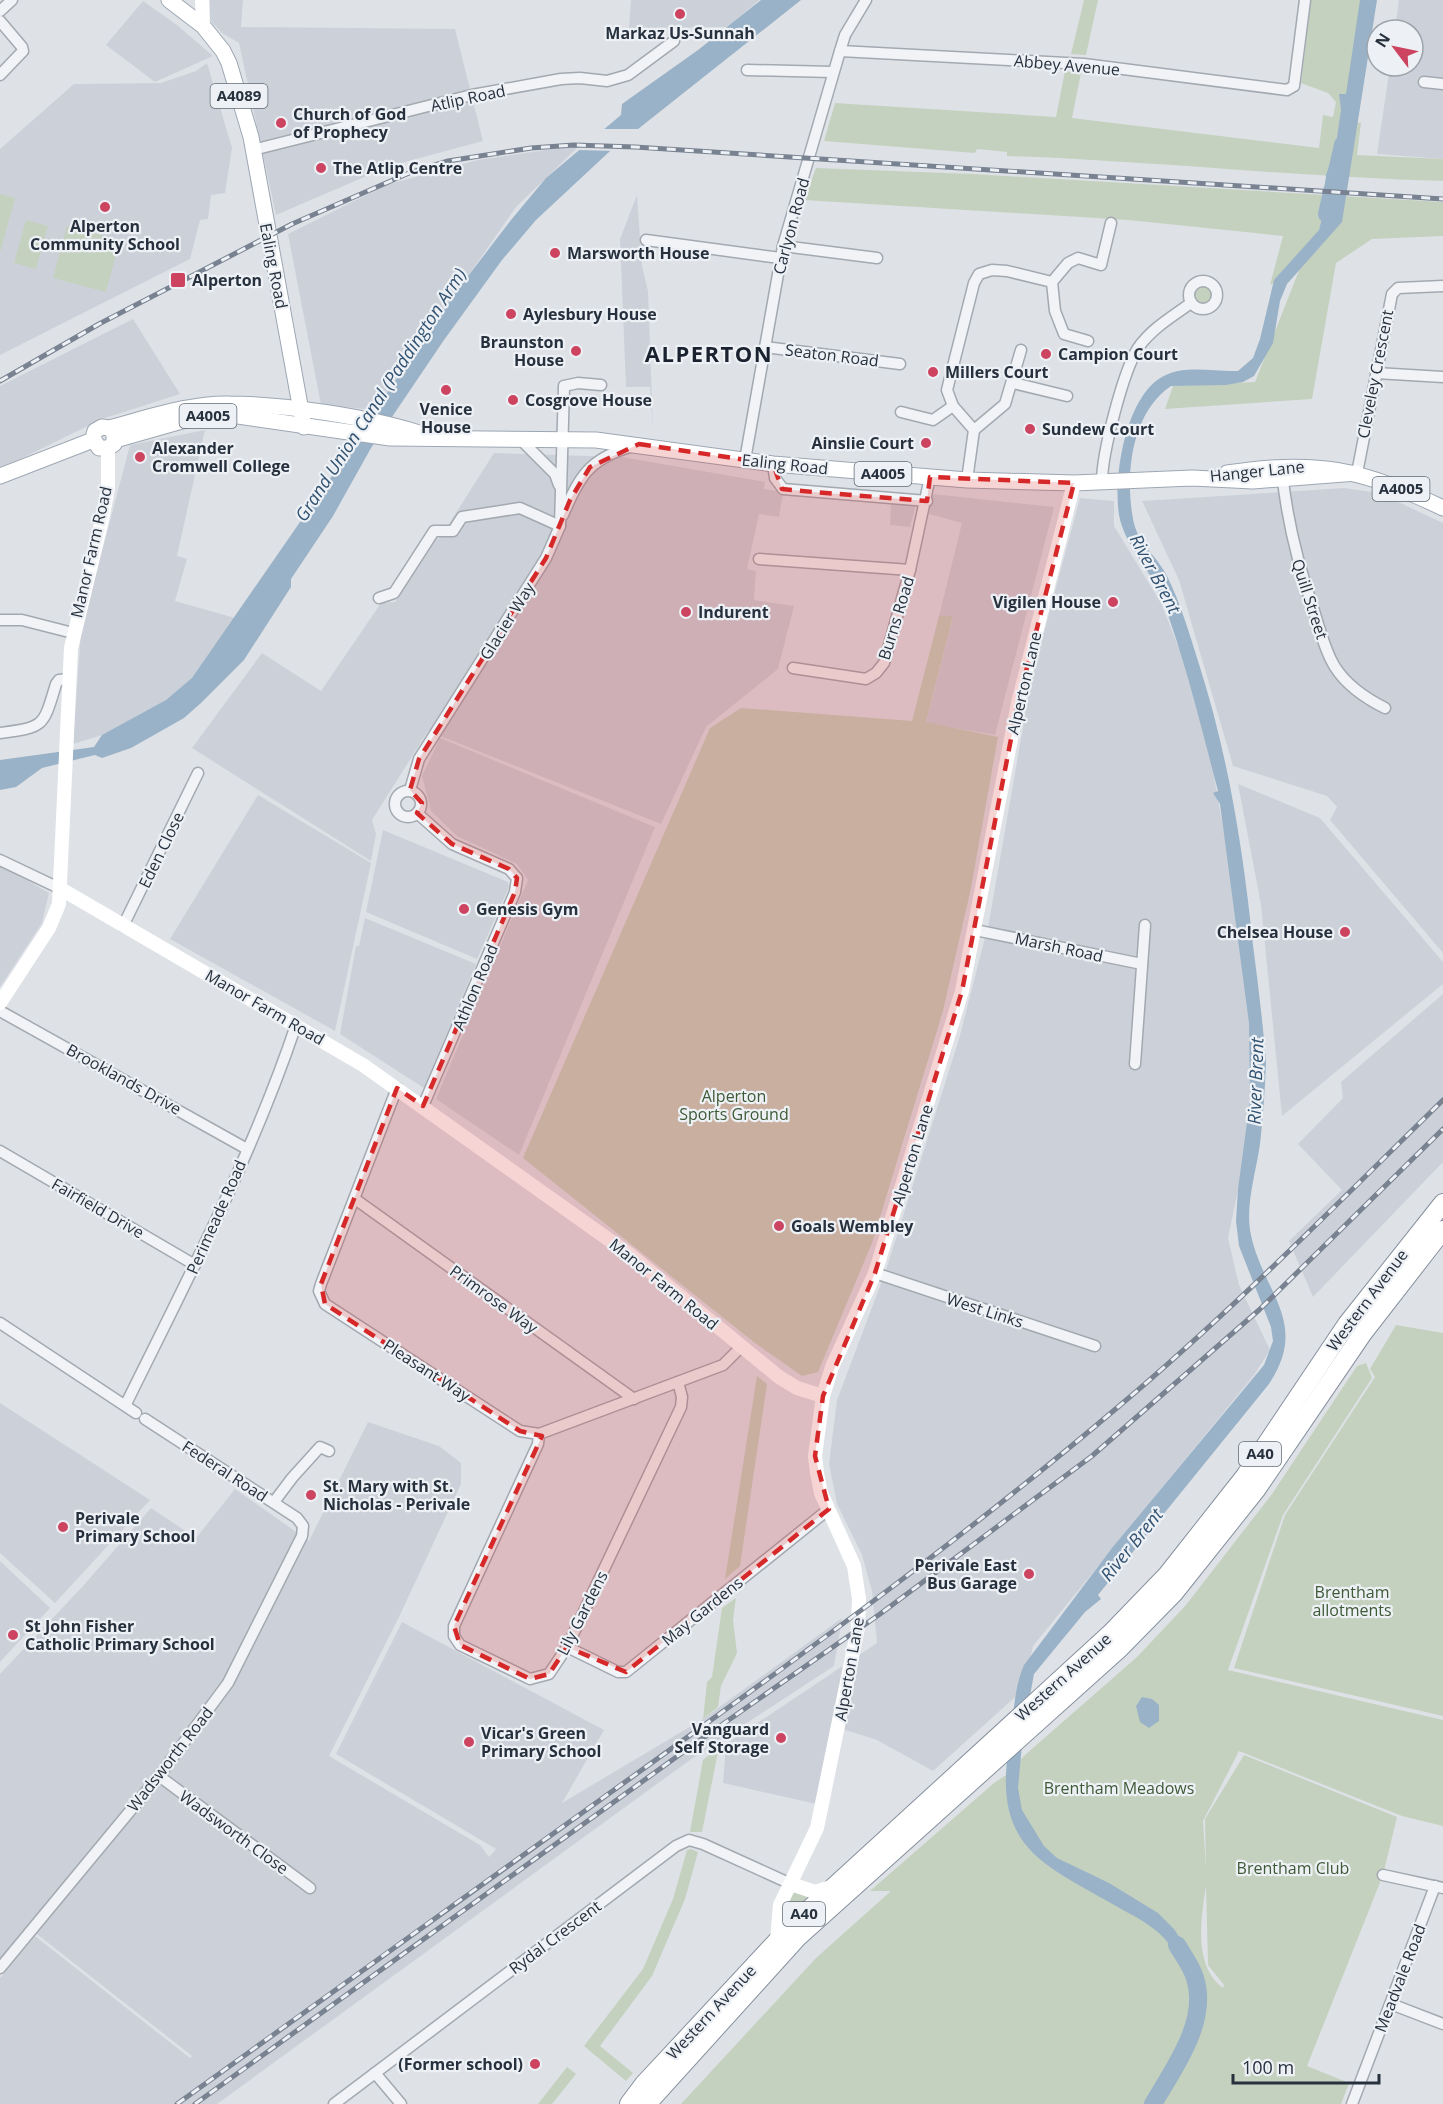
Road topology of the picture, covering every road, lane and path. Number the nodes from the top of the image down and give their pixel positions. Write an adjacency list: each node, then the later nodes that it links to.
1 (12, 0): 7 (street)
2 (169, 0): 6 (main road, A4089)
3 (202, 0): 9 (main road)
4 (866, 0): 11 (street, Carlyon Road)
5 (1305, 0): 11 (street, Abbey Avenue)
6 (187, 5): 9 (main road, Ealing Road / A4089)
7 (0, 10)
8 (0, 21): 14 (street)
9 (203, 26): 17 (main road, Ealing Road / A4089)
10 (674, 41): 17 (street, Atlip Road)
11 (840, 51): 13 (street, Carlyon Road)
12 (747, 70): 13 (street)
13 (833, 72): 20 (street, Carlyon Road)
14 (0, 75)
15 (1424, 82): 16 (street)
16 (1443, 84)
17 (253, 150): 36 (main road, Ealing Road / A4089)
18 (1111, 223): 23 (street)
19 (646, 240): 21 (street)
20 (783, 246): 21 (street, Carlyon Road); 22 (street)
21 (780, 258): 27 (street, Carlyon Road)
22 (877, 258)
23 (1052, 282): 26 (street); 35 (street)
24 (1443, 286): 30 (street, Cleveley Crescent)
25 (1191, 303): 54 (street)
26 (1088, 341)
27 (765, 347): 29 (street, Seaton Road); 46 (street, Carlyon Road)
28 (1021, 350): 32 (street)
29 (900, 364)
30 (1376, 373): 31 (street); 49 (street, Cleveley Crescent)
31 (1443, 377)
32 (1013, 383): 34 (street); 41 (street)
33 (601, 385): 44 (street, Glacier Way)
34 (1066, 396)
35 (953, 406): 37 (street); 41 (street)
36 (302, 410): 38 (main road, A4089); 39 (main road, Ealing Road / A4005); 40 (main road); 42 (main road, A4005)
37 (901, 412)
38 (304, 427): 40 (main road, Ealing Road / A4005); 42 (main road, A4005)
39 (364, 428): 40 (main road, Ealing Road / A4005); 43 (main road, Ealing Road / A4005)
40 (339, 429)
41 (974, 430): 52 (street)
42 (111, 439): 50 (main road); 64 (main road, Manor Farm Road)
43 (520, 439): 44 (main road, Ealing Road / A4005); 56 (street)
44 (561, 439): 45 (main road, Ealing Road / A4005); 56 (street, Glacier Way)
45 (639, 444): 46 (main road, Ealing Road / A4005); 59 (street)
46 (745, 460): 47 (main road, Ealing Road / A4005)
47 (773, 464): 51 (main road, Ealing Road / A4005); 57 (street)
48 (1282, 473): 49 (main road, Hanger Lane / A4005); 53 (main road, Hanger Lane / A4005); 67 (street, Quill Street)
49 (1357, 473): 58 (main road, Hanger Lane / A4005)
50 (0, 476)
51 (930, 477): 52 (main road, Ealing Road / A4005); 57 (street, Burns Road)
52 (967, 480): 55 (main road, Ealing Road / A4005)
53 (1142, 480): 54 (main road, Ealing Road / A4005)
54 (1108, 481): 55 (main road, Ealing Road / A4005)
55 (1074, 483): 76 (main road, Alperton Lane)
56 (561, 491): 59 (street, Glacier Way)
57 (927, 501): 61 (street, Burns Road)
58 (1443, 508)
59 (561, 523): 62 (street); 70 (street, Glacier Way)
60 (759, 558): 61 (street)
61 (910, 570): 65 (street, Burns Road)
62 (379, 598)
63 (0, 620): 64 (street)
64 (73, 633): 66 (main road, Manor Farm Road)
65 (793, 668)
66 (68, 679): 68 (street); 73 (main road, Manor Farm Road)
67 (1385, 708)
68 (0, 733)
69 (198, 773): 75 (street, Eden Close)
70 (410, 790): 71 (street); 71 (street)
71 (417, 813): 83 (street, Athlon Road)
72 (0, 860): 73 (street)
73 (62, 889): 75 (main road, Manor Farm Road); 78 (main road)
74 (1145, 925): 77 (street)
75 (123, 926): 80 (main road, Manor Farm Road)
76 (975, 930): 77 (street, Marsh Road); 90 (main road, Alperton Lane)
77 (1142, 964): 81 (street)
78 (0, 1003)
79 (0, 1011): 84 (street, Brooklands Drive)
80 (296, 1025): 82 (main road, Manor Farm Road); 84 (street, Perimeade Road)
81 (1135, 1064)
82 (397, 1088): 83 (main road, Manor Farm Road); 86 (street, Pleasant Way)
83 (423, 1106): 93 (main road, Manor Farm Road)
84 (247, 1149): 89 (street, Perimeade Road)
85 (0, 1151): 89 (street, Fairfield Drive)
86 (355, 1199): 96 (street, Primrose Way); 98 (street, Pleasant Way)
87 (1443, 1203): 104 (highway, Western Avenue / A40)
88 (1443, 1230): 104 (highway, Western Avenue / A40)
89 (195, 1265): 97 (street, Perimeade Road)
90 (875, 1273): 92 (street, West Links); 95 (main road, Alperton Lane)
91 (0, 1323): 97 (street, Federal Road)
92 (1095, 1346)
93 (741, 1347): 94 (street); 95 (main road, Manor Farm Road)
94 (678, 1382): 96 (street); 103 (street, Lily Gardens)
95 (823, 1396): 101 (main road, Alperton Lane)
96 (634, 1399): 98 (street)
97 (126, 1404): 100 (street, Federal Road)
98 (539, 1434): 103 (street, Lily Gardens)
99 (329, 1450): 100 (street)
100 (274, 1503): 102 (street, Federal Road)
101 (829, 1509): 103 (street, May Gardens); 108 (main road, Alperton Lane)
102 (303, 1526): 106 (street, Wadsworth Road)
103 (567, 1647)
104 (1058, 1692): 105 (highway, Western Avenue / A40)
105 (998, 1747): 109 (highway, Western Avenue / A40); 120 (highway, Western Avenue / A40)
106 (159, 1776): 111 (street, Wadsworth Close); 113 (street, Wadsworth Road)
107 (1383, 1875): 110 (street)
108 (791, 1884): 109 (main road); 112 (main road, Alperton Lane); 116 (street, Rydal Crescent)
109 (834, 1885): 112 (highway, Western Avenue / A40)
110 (1439, 1887): 114 (street, Meadvale Road)
111 (310, 1888)
112 (777, 1940): 119 (highway, Western Avenue / A40)
113 (0, 1968)
114 (1391, 2004): 115 (street); 121 (street, Meadvale Road)
115 (1443, 2024)
116 (375, 2073): 117 (street, Rydal Crescent); 118 (street)
117 (334, 2104)
118 (401, 2104)
119 (629, 2104)
120 (647, 2104)
121 (1352, 2104)

